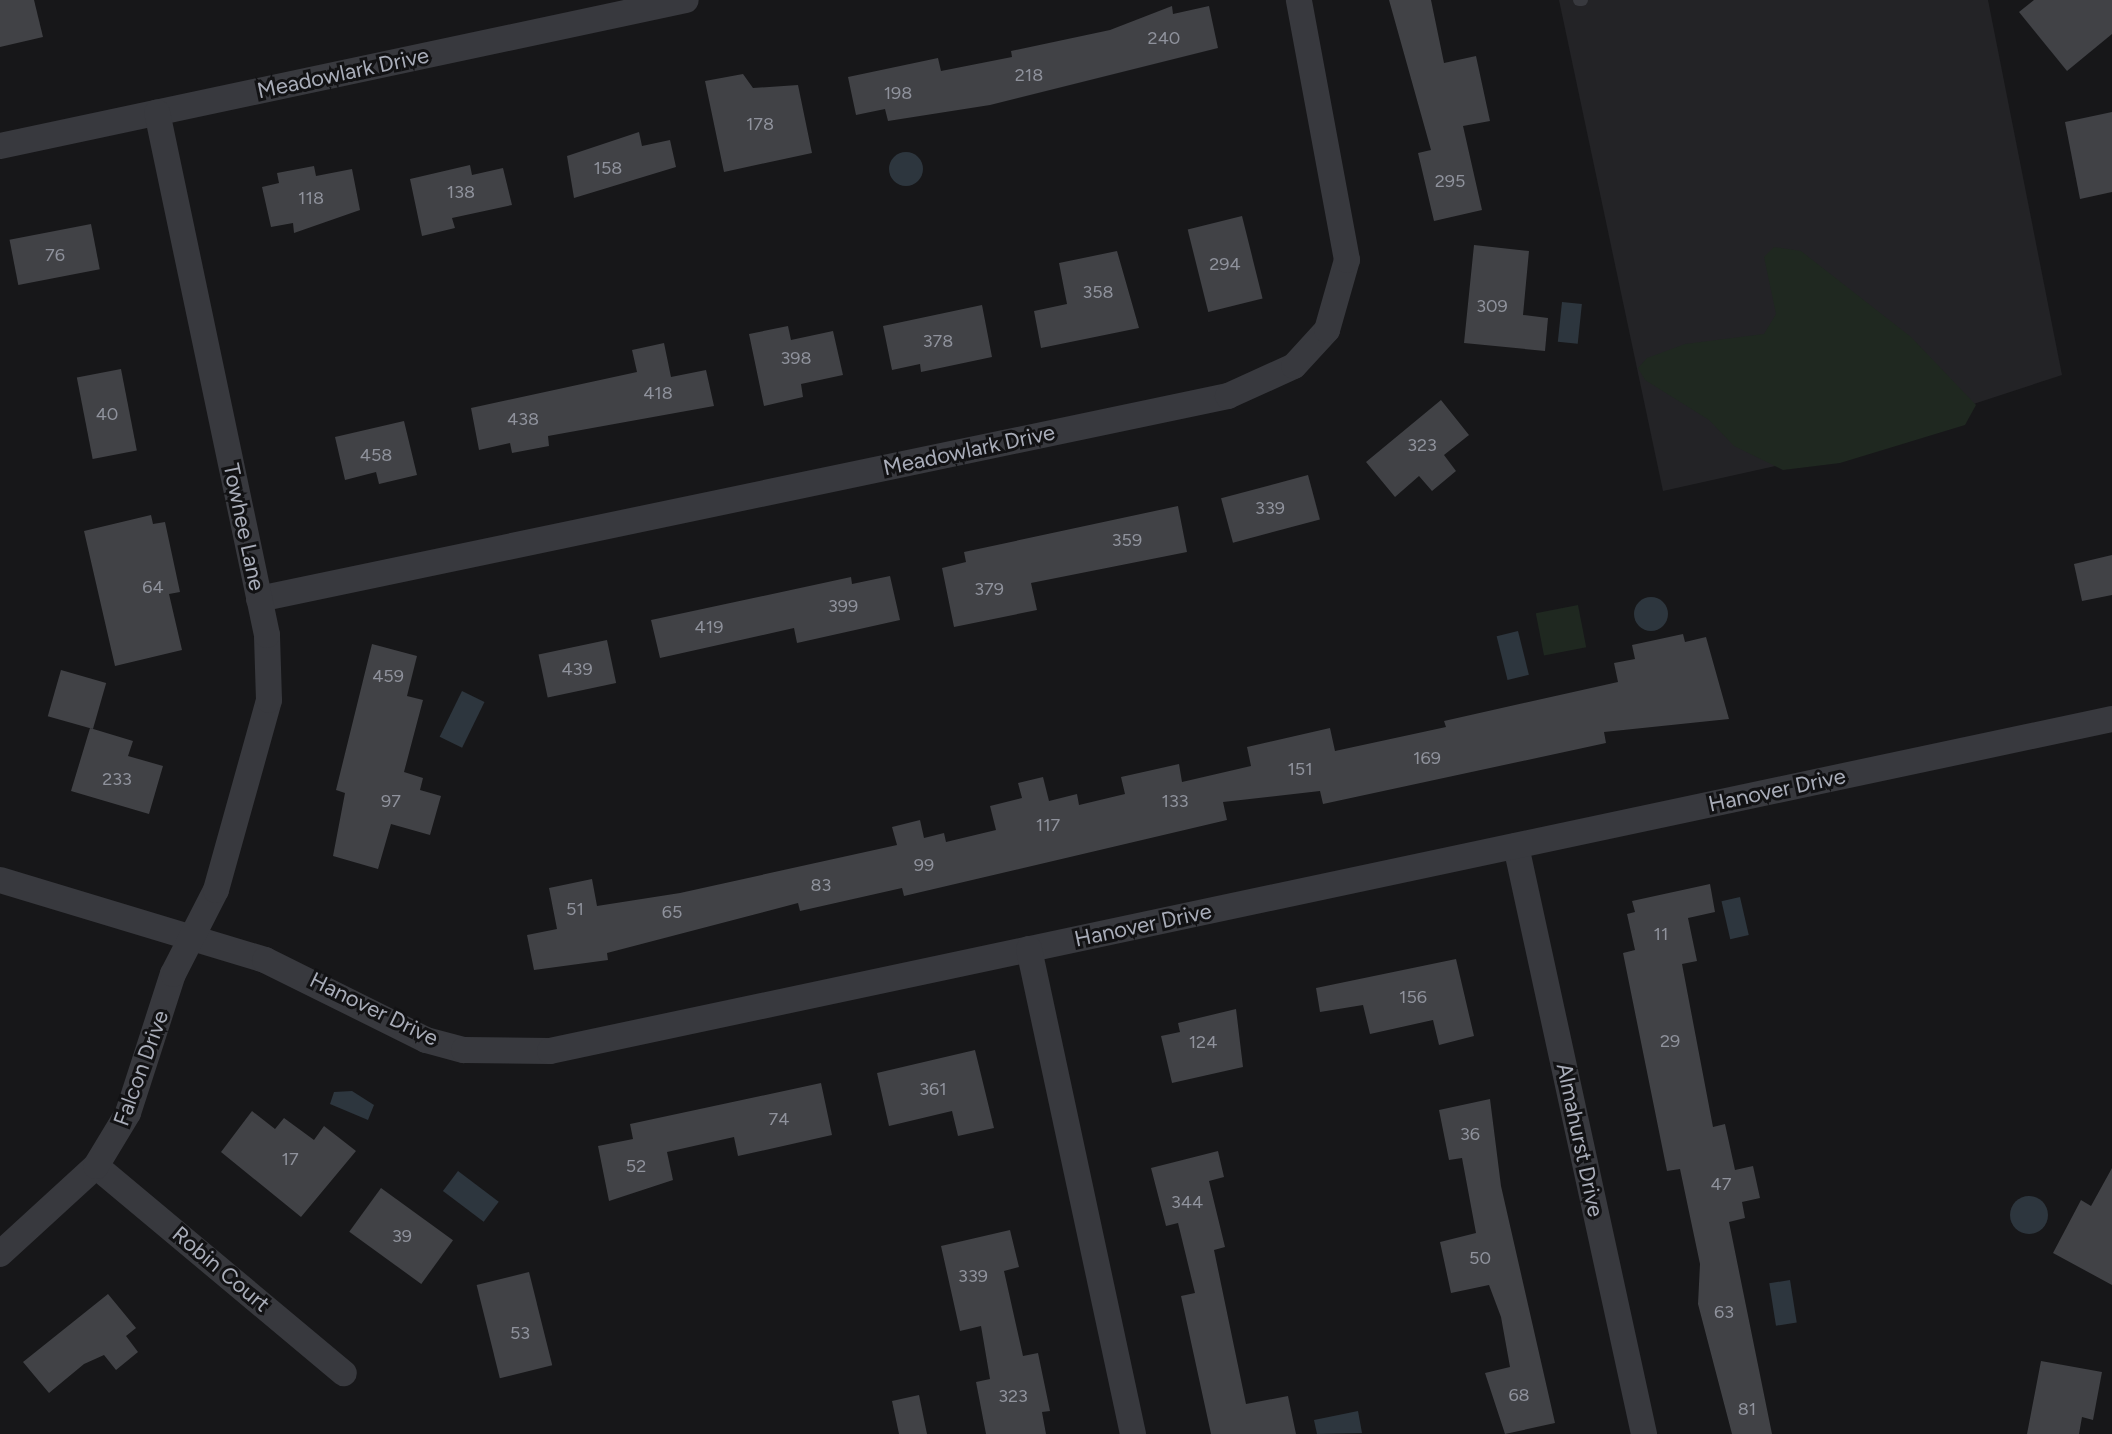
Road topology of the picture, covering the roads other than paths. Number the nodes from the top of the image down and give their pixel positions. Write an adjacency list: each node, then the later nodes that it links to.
1 (686, 0): 3 (street, Meadowlark Drive)
2 (1299, 0): 5 (street, Meadowlark Drive)
3 (157, 112): 4 (street, Meadowlark Drive); 5 (street, Towhee Lane)
4 (0, 146)
5 (259, 599): 9 (street, Towhee Lane)
6 (2112, 719): 7 (street, Hanover Drive)
7 (1516, 846): 10 (street, Hanover Drive); 15 (street, Almahurst Drive)
8 (0, 880): 9 (street, Hanover Drive)
9 (191, 934): 10 (street, Hanover Drive); 11 (street, Falcon Drive)
10 (1029, 949): 14 (street)
11 (96, 1166): 12 (street, Falcon Drive); 13 (street, Robin Court)
12 (0, 1254)
13 (344, 1373)
14 (1133, 1434)
15 (1644, 1434)

